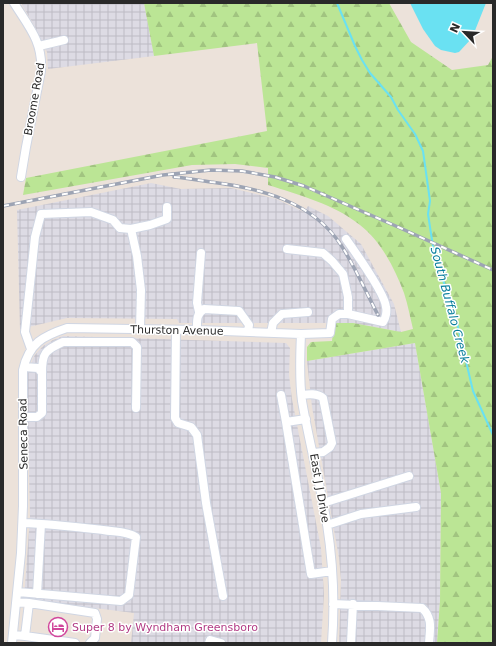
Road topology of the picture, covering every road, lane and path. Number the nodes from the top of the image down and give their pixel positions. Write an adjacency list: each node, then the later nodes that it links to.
1 (14, 3): 3 (street, Broome Road)
2 (64, 40): 3 (street)
3 (39, 46): 4 (street, Broome Road)
4 (21, 177)
5 (167, 207): 6 (street)
6 (131, 229): 13 (street); 20 (street)
7 (346, 238): 12 (street)
8 (287, 249): 12 (street)
9 (201, 253): 10 (street)
10 (199, 312): 15 (street); 16 (street)
11 (308, 312): 17 (street)
12 (348, 314): 18 (street, Thurston Avenue)
13 (138, 329): 14 (street, Thurston Avenue); 19 (street); 20 (street, Thurston Avenue)
14 (176, 330): 15 (street, Thurston Avenue); 39 (street)
15 (196, 330): 16 (street, Thurston Avenue)
16 (248, 332): 17 (street, Thurston Avenue)
17 (271, 333): 18 (street, Thurston Avenue)
18 (301, 334): 24 (street, East J J Drive)
19 (137, 347): 22 (street); 25 (street)
20 (31, 350): 21 (street, Seneca Road)
21 (24, 367): 22 (street); 26 (street, Seneca Road)
22 (42, 373): 26 (street)
23 (281, 395): 28 (street)
24 (302, 395): 27 (street, East J J Drive); 29 (street)
25 (136, 408)
26 (23, 417): 33 (street, Seneca Road)
27 (306, 419): 28 (street); 29 (street, East J J Drive)
28 (286, 422): 36 (street)
29 (314, 453): 31 (street, East J J Drive)
30 (409, 476): 31 (street)
31 (323, 503): 35 (street, East J J Drive)
32 (416, 507): 35 (street)
33 (23, 523): 34 (street); 37 (street, Seneca Road)
34 (41, 524): 38 (street); 38 (street)
35 (327, 525): 36 (street, East J J Drive)
36 (332, 571): 42 (street, East J J Drive)
37 (18, 592): 38 (street); 40 (street, Seneca Road)
38 (37, 594)
39 (223, 596)
40 (17, 602): 41 (street); 45 (street, Seneca Road)
41 (29, 603): 44 (street); 47 (street)
42 (333, 604): 43 (street); 50 (street, East J J Drive)
43 (353, 604): 51 (street); 52 (street)
44 (25, 636): 45 (street); 46 (street)
45 (13, 639)
46 (75, 643)
47 (90, 643)
48 (209, 643): 49 (street)
49 (221, 643)
50 (332, 643)
51 (351, 643)
52 (429, 643)

